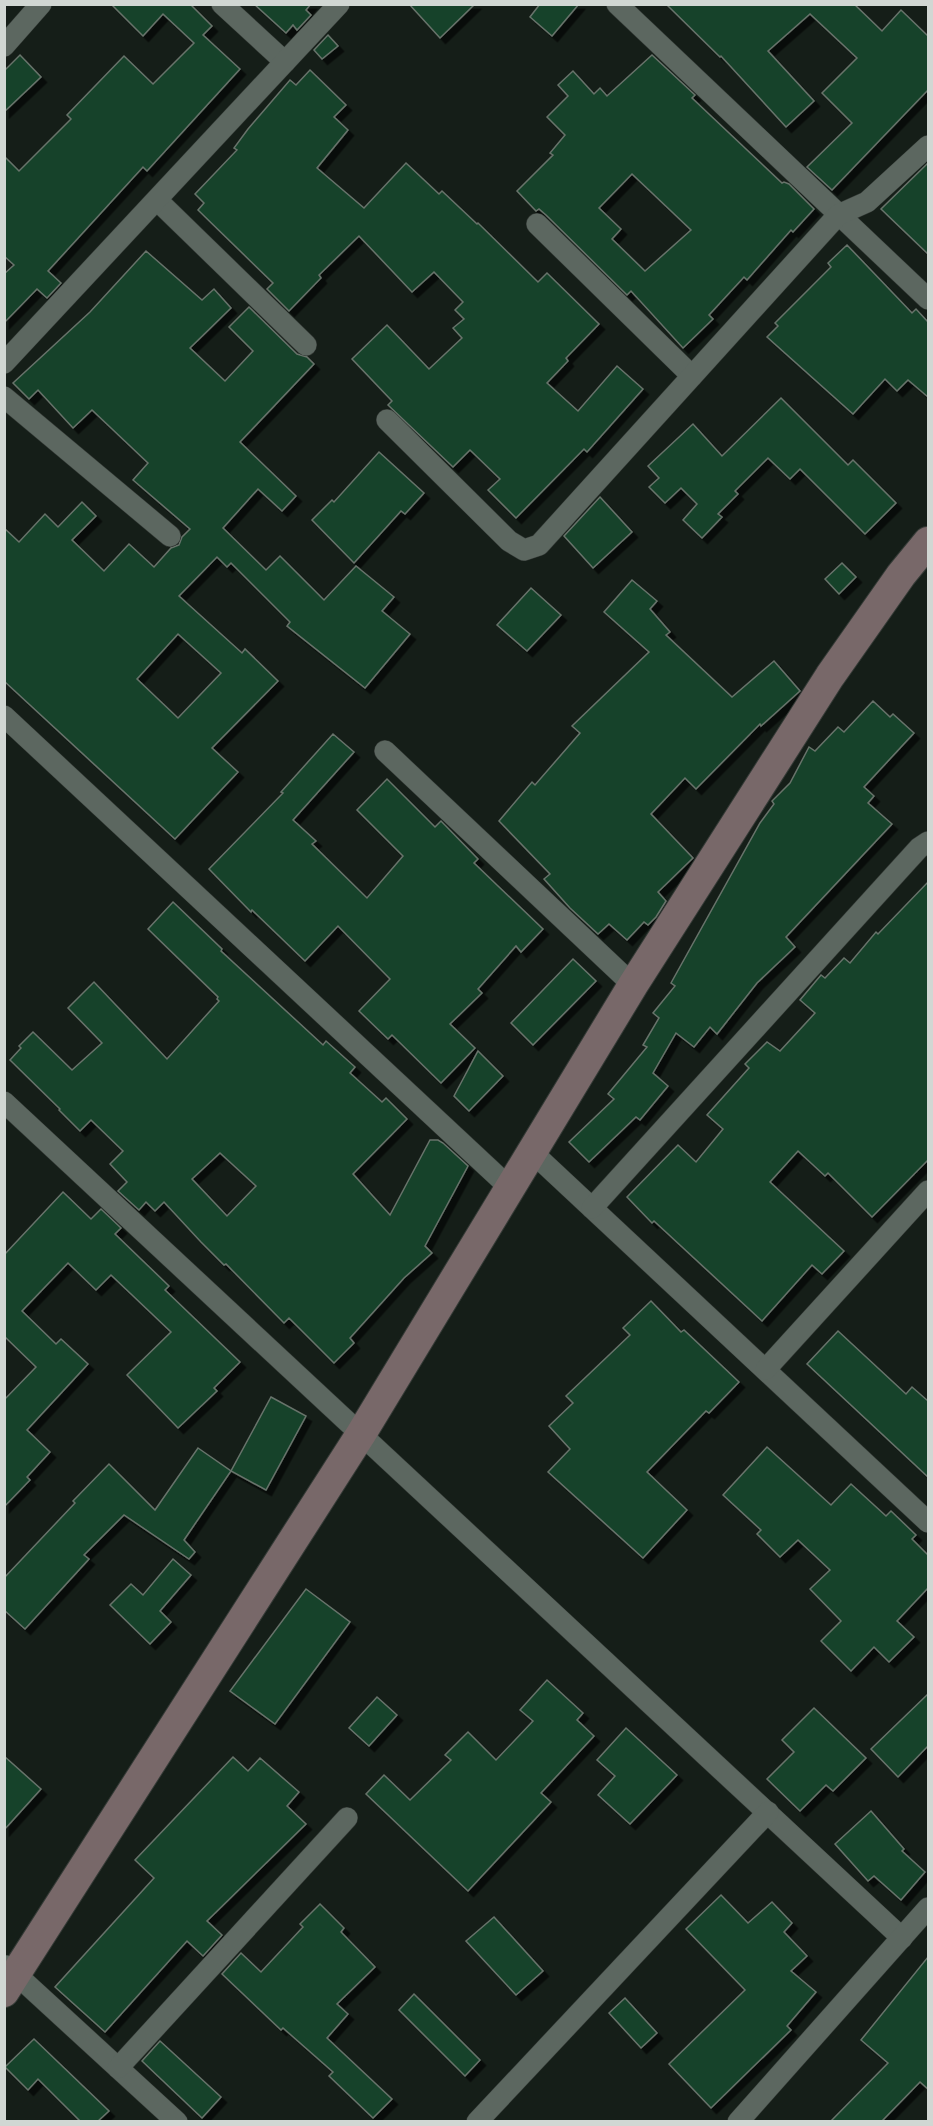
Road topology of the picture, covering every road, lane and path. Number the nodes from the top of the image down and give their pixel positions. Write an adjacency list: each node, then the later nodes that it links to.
1 (41, 4): 5 (street)
2 (222, 4): 6 (street)
3 (339, 4): 6 (street)
4 (617, 4): 9 (street)
5 (4, 46)
6 (285, 62): 8 (street)
7 (928, 146): 9 (street)
8 (157, 200): 12 (street); 13 (street)
9 (838, 215): 11 (street); 14 (street)
10 (537, 224): 14 (street)
11 (928, 299)
12 (306, 345)
13 (4, 363)
14 (692, 376): 16 (street)
15 (4, 397): 17 (street)
16 (387, 420)
17 (170, 536)
18 (928, 542): 22 (main road)
19 (4, 716): 25 (street)
20 (385, 751): 22 (street)
21 (928, 842): 27 (street)
22 (633, 985): 24 (main road)
23 (4, 1102): 29 (street)
24 (532, 1152): 25 (main road); 27 (street)
25 (510, 1188): 29 (main road)
26 (928, 1191): 28 (street)
27 (592, 1208): 28 (street)
28 (766, 1370): 30 (street)
29 (361, 1434): 31 (street); 35 (main road)
30 (928, 1522)
31 (768, 1812): 34 (street); 38 (street)
32 (347, 1818): 36 (street)
33 (928, 1908): 34 (street)
34 (902, 1938): 39 (street)
35 (8, 1977): 36 (street)
36 (118, 2068): 37 (street)
37 (177, 2121)
38 (477, 2121)
39 (738, 2121)

